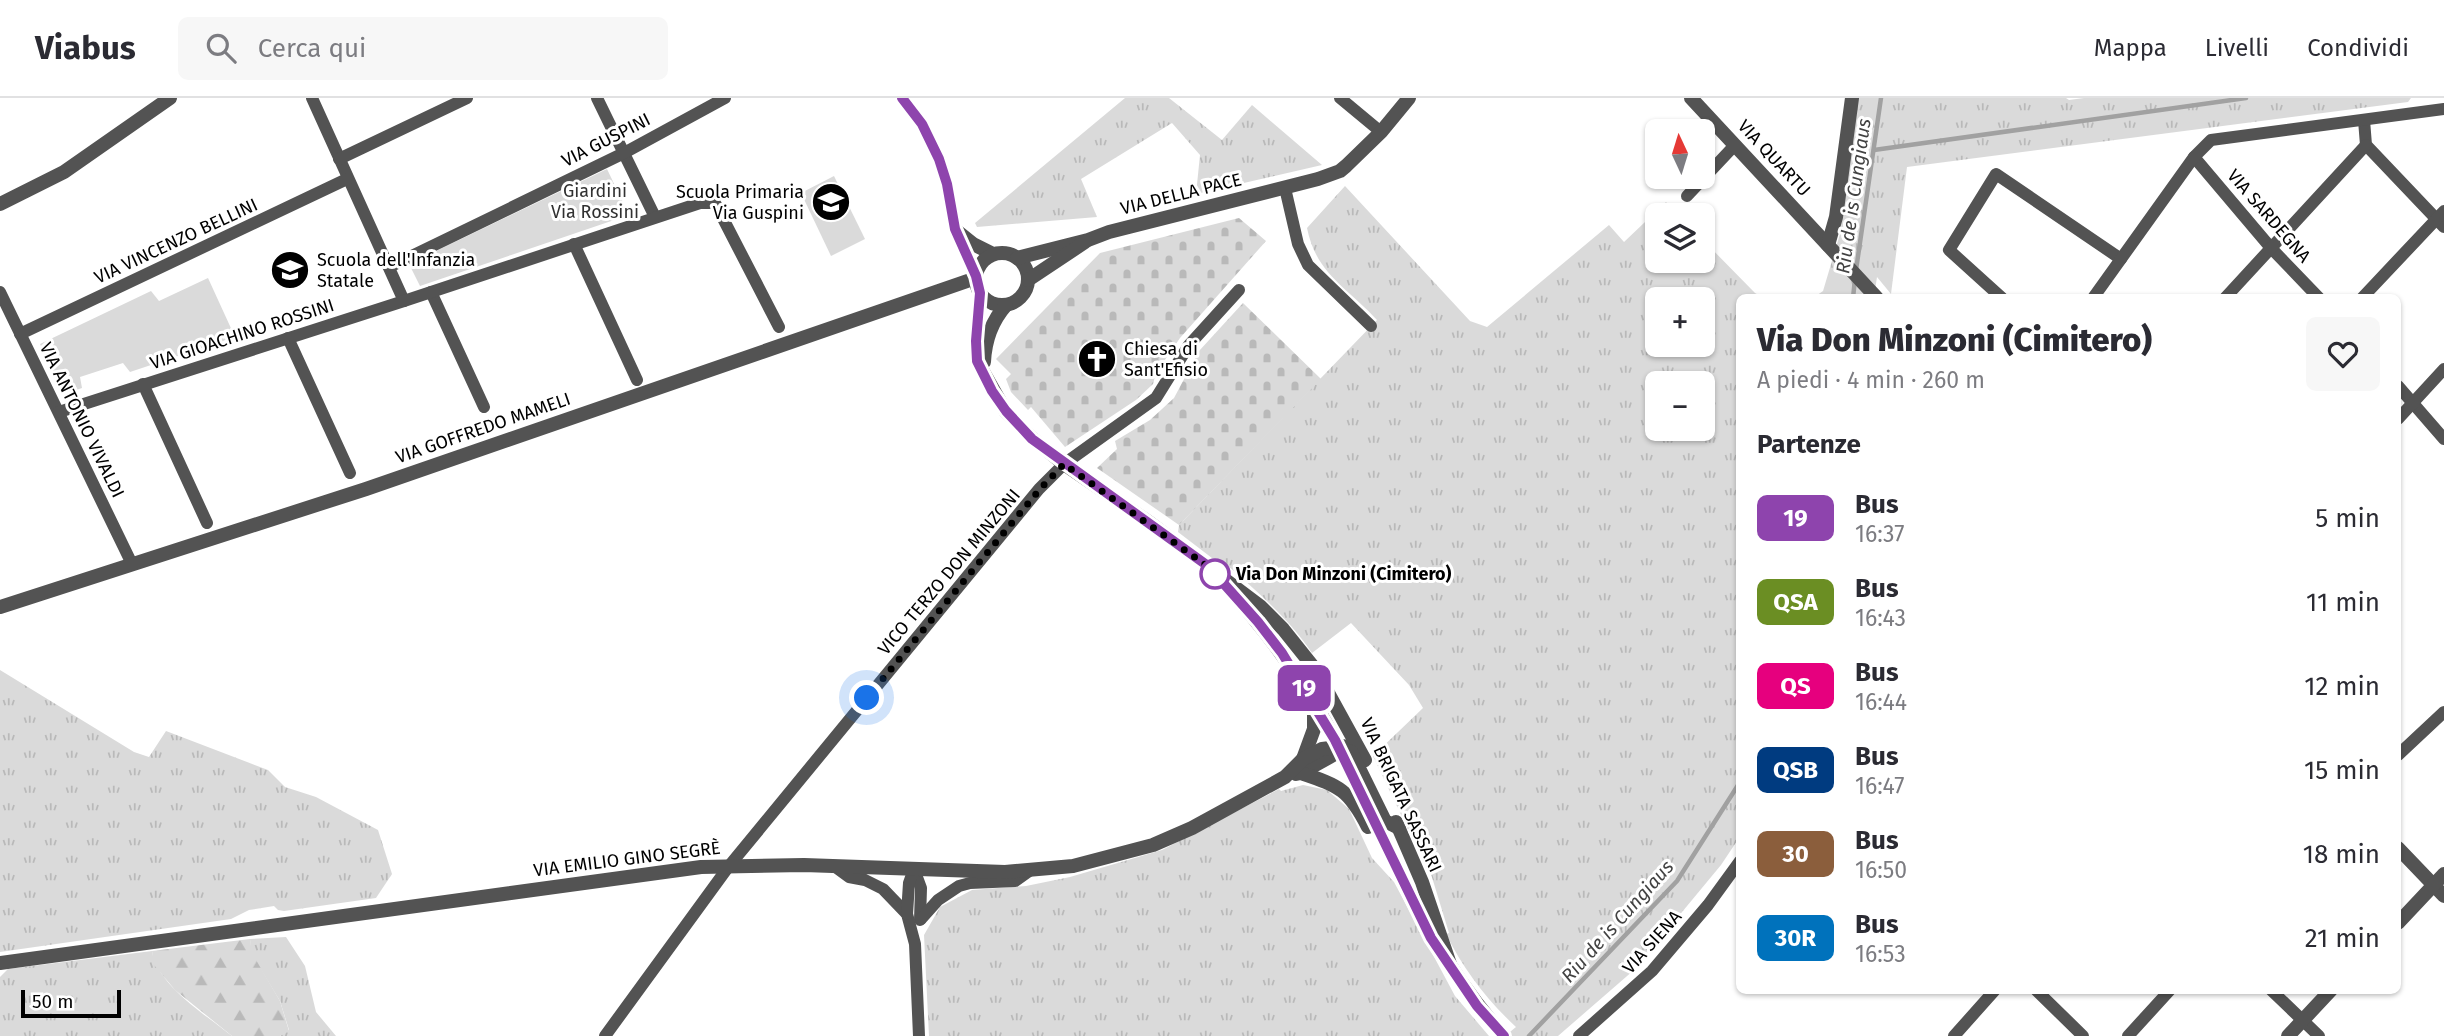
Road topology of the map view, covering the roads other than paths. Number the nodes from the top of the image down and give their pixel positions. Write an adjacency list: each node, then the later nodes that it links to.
1 (170, 98): 23 (street)
2 (312, 98): 19 (street)
3 (467, 98): 19 (street)
4 (597, 98): 17 (street)
5 (725, 98): 17 (street, VIA GUSPINI)
6 (902, 98): 26 (street)
7 (1340, 98): 14 (street)
8 (1409, 98): 14 (street, VIA DELLA PACE)
9 (1692, 98): 15 (street, VIA QUARTU)
10 (1852, 98): 30 (street)
11 (2426, 105): 12 (street); 13 (street)
12 (2444, 109)
13 (2364, 120): 16 (street); 18 (street)
14 (1381, 132): 21 (street, VIA DELLA PACE)
15 (1735, 145): 22 (street); 30 (street, VIA QUARTU)
16 (2366, 145): 25 (street); 29 (street)
17 (624, 153): 24 (street); 34 (street, VIA GUSPINI)
18 (2194, 156): 29 (street, VIA SARDEGNA); 33 (street)
19 (339, 159): 20 (street)
20 (347, 179): 34 (street); 50 (street, VIA VINCENZO BELLINI)
21 (1285, 188): 27 (street, VIA DELLA PACE); 48 (street)
22 (1687, 196)
23 (0, 204)
24 (655, 217): 28 (street, VIA GIOACHINO ROSSINI); 49 (street, VIA GIOACHINO ROSSINI)
25 (2441, 219): 45 (street)
26 (955, 229): 31 (street); 36 (street)
27 (1088, 240): 32 (street, VIA DELLA PACE); 35 (street, VIA DELLA PACE)
28 (574, 244): 39 (street, VIA GIOACHINO ROSSINI); 54 (street)
29 (2271, 248): 43 (street); 44 (street, VIA SARDEGNA)
30 (1833, 250): 40 (street, VIA QUARTU)
31 (993, 254): 32 (street); 36 (street)
32 (1017, 258): 35 (street)
33 (2121, 259): 41 (street); 42 (street)
34 (388, 267): 46 (street)
35 (1028, 280): 47 (street)
36 (977, 282): 47 (street); 53 (street); 65 (street, VIA GOFFREDO MAMELI)
37 (1240, 290): 62 (street)
38 (0, 292): 50 (street, VIA ANTONIO VIVALDI)
39 (431, 292): 46 (street, VIA GIOACHINO ROSSINI); 58 (street)
40 (1873, 294)
41 (1998, 294)
42 (2096, 294)
43 (2229, 294)
44 (2315, 294)
45 (2366, 294)
46 (404, 301): 51 (street, VIA GIOACHINO ROSSINI)
47 (1006, 305): 53 (street)
48 (1371, 326)
49 (779, 327)
50 (20, 334): 59 (street, VIA ANTONIO VIVALDI)
51 (288, 338): 55 (street, VIA GIOACHINO ROSSINI); 63 (street)
52 (2444, 369): 57 (street)
53 (983, 374): 62 (street)
54 (637, 380)
55 (143, 384): 59 (street, VIA GIOACHINO ROSSINI); 64 (street)
56 (2401, 389): 57 (street)
57 (2413, 403): 60 (street); 61 (street)
58 (484, 407)
59 (58, 412): 65 (street, VIA ANTONIO VIVALDI)
60 (2401, 416)
61 (2444, 439)
62 (1064, 464): 67 (street); 77 (street, VICO TERZO DON MINZONI)
63 (351, 473)
64 (207, 523)
65 (132, 564): 66 (street, VIA GOFFREDO MAMELI)
66 (0, 607)
67 (1264, 618): 68 (street, VIA BRIGATA SASSARI); 69 (street, VIA BRIGATA SASSARI)
68 (1306, 658): 71 (street); 74 (street, VIA BRIGATA SASSARI)
69 (1314, 704): 71 (street, VIA BRIGATA SASSARI); 73 (street)
70 (2444, 712): 72 (street)
71 (1340, 749): 73 (street); 74 (street, VIA BRIGATA SASSARI); 75 (street, VIA BRIGATA SASSARI)
72 (2401, 752)
73 (1302, 766): 75 (street); 81 (street, VIA EMILIO GINO SEGRÈ)
74 (1399, 828): 89 (street, VIA BRIGATA SASSARI)
75 (1381, 836): 89 (street, VIA BRIGATA SASSARI)
76 (2401, 851): 83 (street)
77 (729, 866): 78 (street, VIA EMILIO GINO SEGRÈ); 88 (street, VIA EMILIO GINO SEGRÈ); 97 (street, VICO TERZO DON MINZONI)
78 (834, 866): 80 (street, VIA EMILIO GINO SEGRÈ); 84 (street)
79 (1736, 866): 99 (street, VIA SIENA)
80 (914, 869): 81 (street, VIA EMILIO GINO SEGRÈ); 84 (street); 85 (street)
81 (1029, 871): 85 (street)
82 (2444, 874): 83 (street)
83 (2439, 891): 86 (street)
84 (907, 914): 87 (street)
85 (921, 919): 87 (street)
86 (2401, 921)
87 (915, 944): 98 (street)
88 (0, 962)
89 (1452, 970): 96 (street, VIA BRIGATA SASSARI)
90 (1991, 994): 100 (street)
91 (2040, 994): 101 (street)
92 (2166, 994): 102 (street)
93 (2275, 994): 95 (street)
94 (2327, 994): 95 (street)
95 (2303, 1020): 103 (street); 104 (street)
96 (1504, 1035)
97 (605, 1036)
98 (919, 1036)
99 (1579, 1036)
100 (1954, 1036)
101 (2083, 1036)
102 (2128, 1036)
103 (2288, 1036)
104 (2319, 1036)

